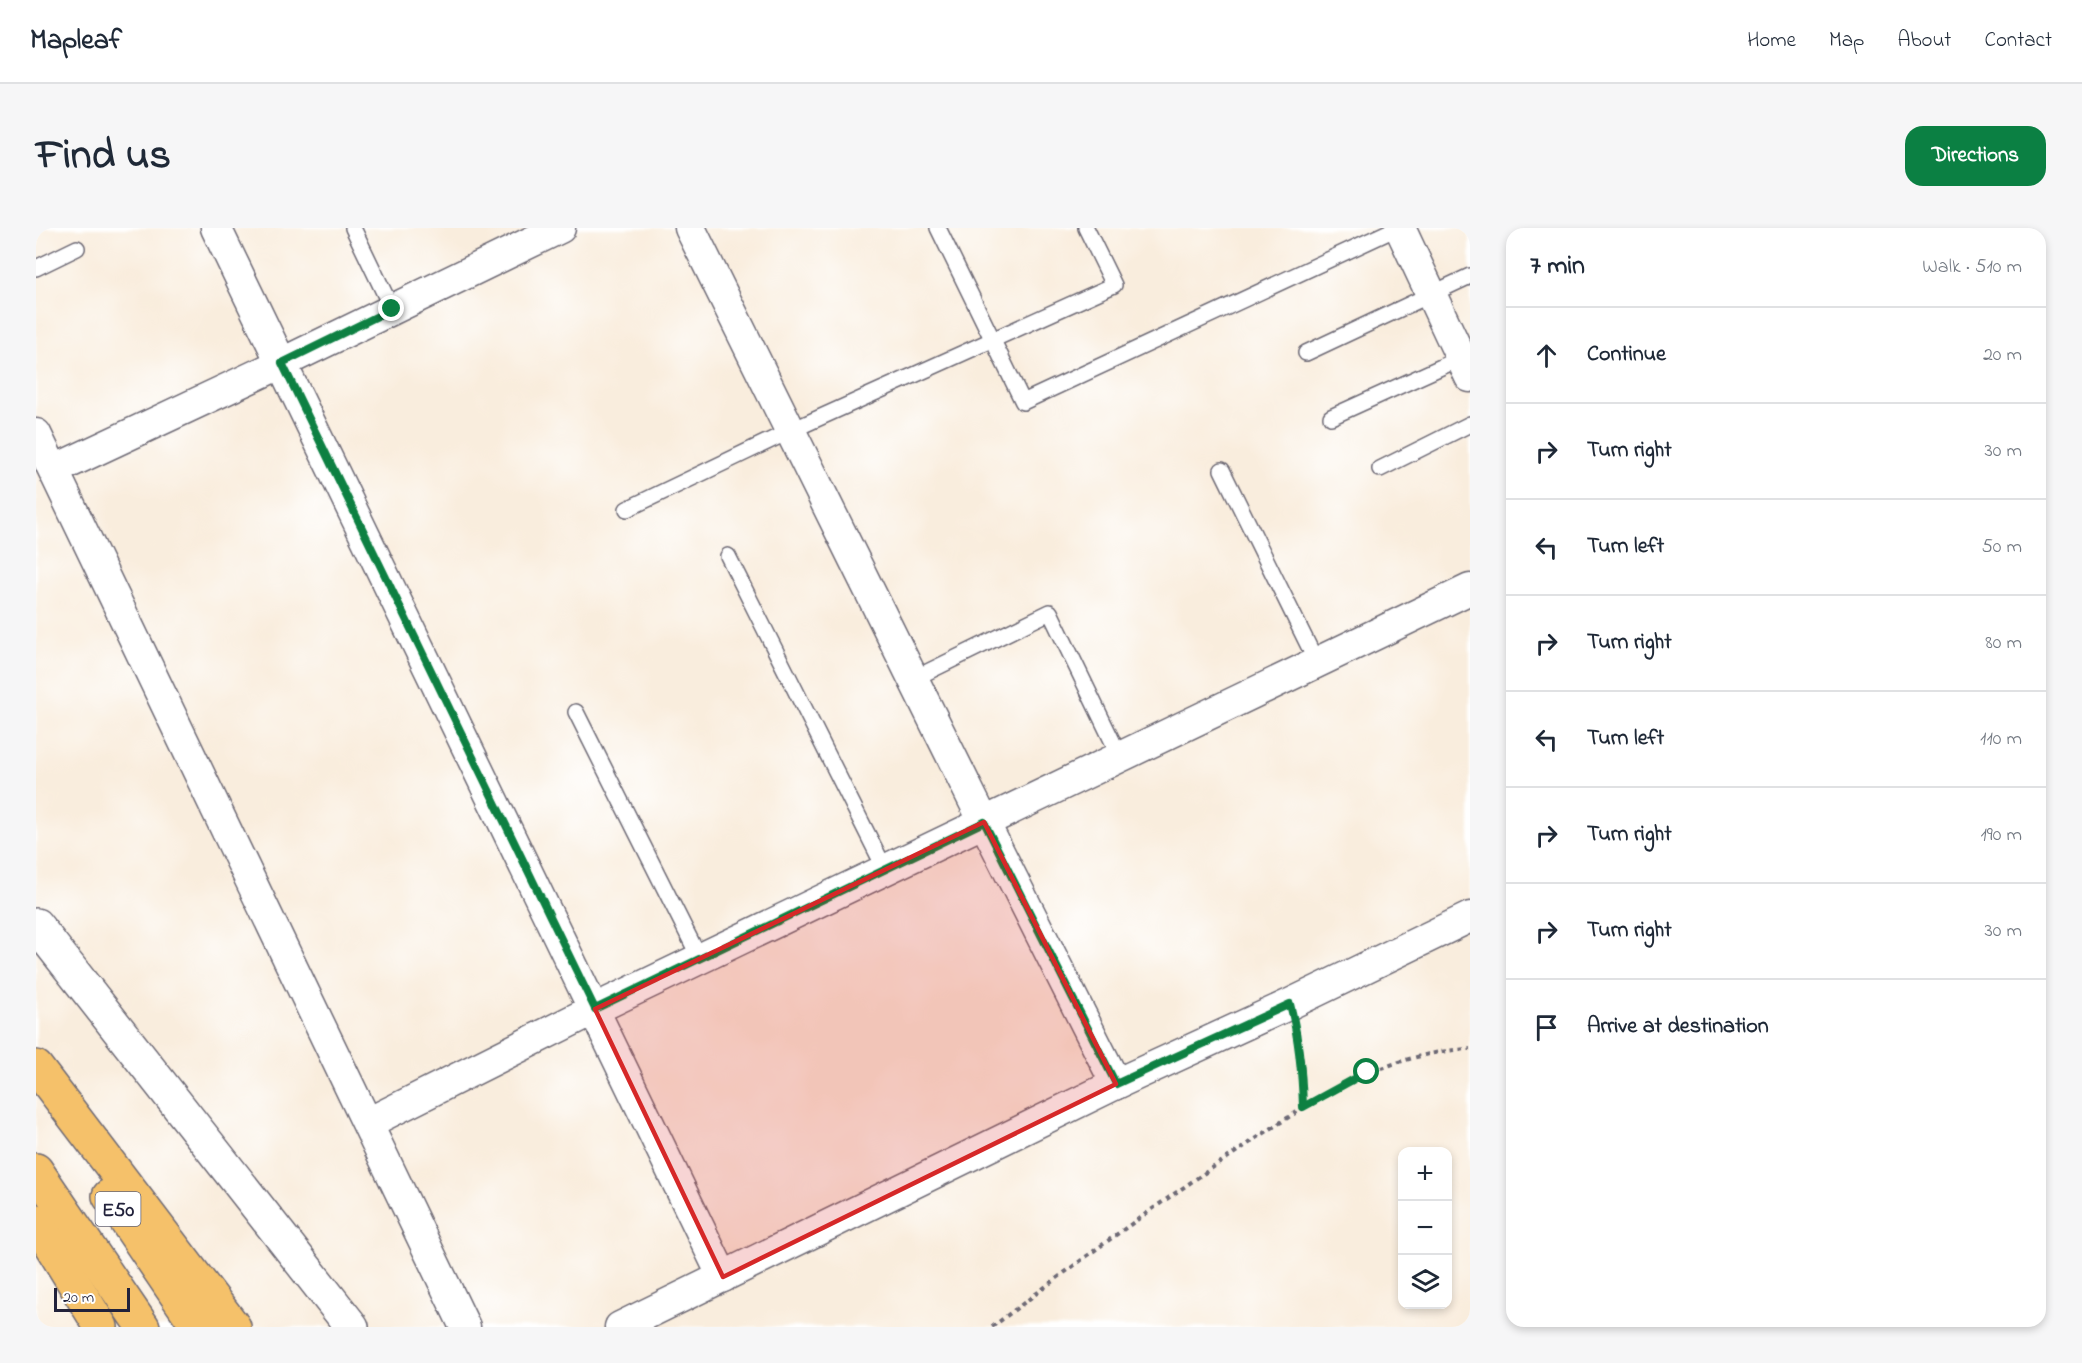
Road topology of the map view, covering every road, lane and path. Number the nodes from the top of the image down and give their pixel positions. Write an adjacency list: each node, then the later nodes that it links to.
1 (216, 228): 15 (street)
2 (353, 228): 12 (lane)
3 (560, 228): 12 (street)
4 (690, 228): 19 (street)
5 (938, 228): 13 (lane)
6 (1086, 228): 13 (lane)
7 (1398, 228): 11 (street); 13 (lane)
8 (77, 248): 9 (lane)
9 (36, 268)
10 (1470, 276): 11 (lane)
11 (1431, 294): 14 (lane); 16 (street)
12 (392, 309): 15 (street)
13 (994, 340): 19 (lane)
14 (1306, 353)
15 (282, 363): 22 (street); 37 (street)
16 (1466, 368): 17 (lane)
17 (1331, 417)
18 (1470, 424): 21 (lane)
19 (790, 431): 24 (lane); 28 (street)
20 (36, 434): 22 (street)
21 (1380, 469)
22 (54, 470): 43 (street)
23 (1222, 470): 27 (lane)
24 (627, 509)
25 (728, 556): 32 (lane)
26 (1470, 589): 27 (street)
27 (1317, 663): 30 (street)
28 (913, 679): 30 (lane); 31 (street)
29 (576, 712): 35 (lane)
30 (1120, 757): 31 (street)
31 (984, 822): 32 (street); 40 (street)
32 (885, 869): 35 (street)
33 (1470, 917): 36 (street)
34 (36, 924): 51 (street)
35 (700, 958): 37 (street)
36 (1290, 1004): 40 (street); 42 (path)
37 (595, 1009): 43 (street); 46 (street)
38 (1470, 1049): 42 (path)
39 (36, 1067): 50 (highway)
40 (1116, 1084): 46 (street)
41 (36, 1091): 49 (highway, E50)
42 (1303, 1107): 54 (path)
43 (368, 1124): 52 (street)
44 (36, 1170): 48 (highway, E50)
45 (36, 1221): 47 (highway)
46 (723, 1277): 53 (street)
47 (101, 1327)
48 (143, 1327)
49 (198, 1327)
50 (234, 1327)
51 (352, 1327)
52 (465, 1327)
53 (620, 1327)
54 (992, 1327)

